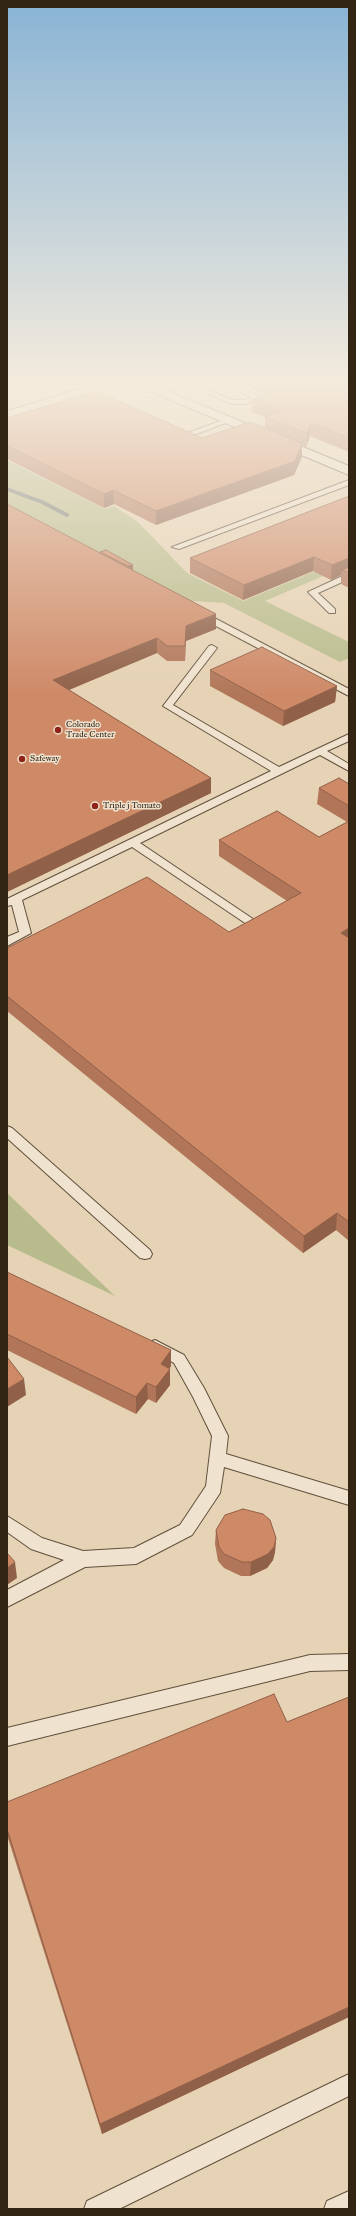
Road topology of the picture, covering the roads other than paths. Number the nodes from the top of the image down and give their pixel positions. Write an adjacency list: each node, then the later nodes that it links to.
1 (330, 489): 2 (lane)
2 (176, 548)
3 (349, 576): 5 (lane)
4 (188, 608): 7 (lane)
5 (332, 611)
6 (212, 648): 11 (lane)
7 (349, 693)
8 (349, 737): 9 (lane)
9 (320, 751): 10 (lane); 11 (lane)
10 (349, 768)
11 (279, 771): 12 (lane)
12 (132, 842): 13 (lane); 14 (lane)
13 (11, 901): 15 (lane)
14 (255, 925)
15 (7, 942)
16 (7, 1131): 17 (lane)
17 (145, 1254)
18 (140, 1338): 19 (lane)
19 (217, 1458): 20 (lane); 22 (lane)
20 (349, 1498)
21 (7, 1523): 22 (lane)
22 (83, 1559): 23 (lane)
23 (7, 1599)
24 (349, 1662): 25 (lane)
25 (7, 1737)
26 (349, 2085): 28 (lane)
27 (349, 2202): 29 (lane)
28 (95, 2209)
29 (335, 2209)

